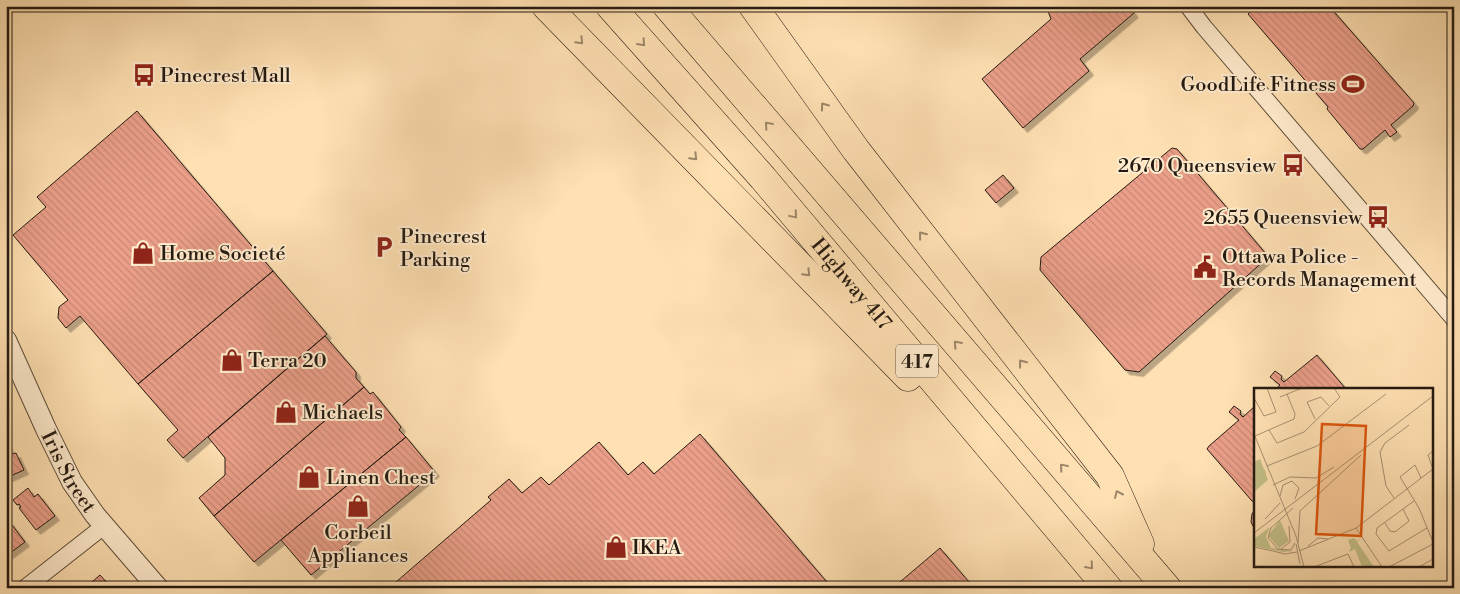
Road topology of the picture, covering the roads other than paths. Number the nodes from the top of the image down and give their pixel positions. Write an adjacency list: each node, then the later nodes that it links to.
1 (546, 6): 9 (highway, one-way to 9)
2 (610, 6): 9 (highway, Highway 417 / 417, one-way to 9)
3 (668, 6): 10 (highway, 417, one-way to 3)
4 (753, 6): 10 (highway, one-way to 4)
5 (1188, 6): 6 (street)
6 (1454, 319)
7 (6, 340): 8 (street, Iris Street)
8 (104, 526): 11 (street); 12 (street, Iris Street)
9 (1071, 545): 13 (highway, Highway 417 / 417, one-way to 13)
10 (1159, 579)
11 (25, 588)
12 (158, 588)
13 (1108, 588)

